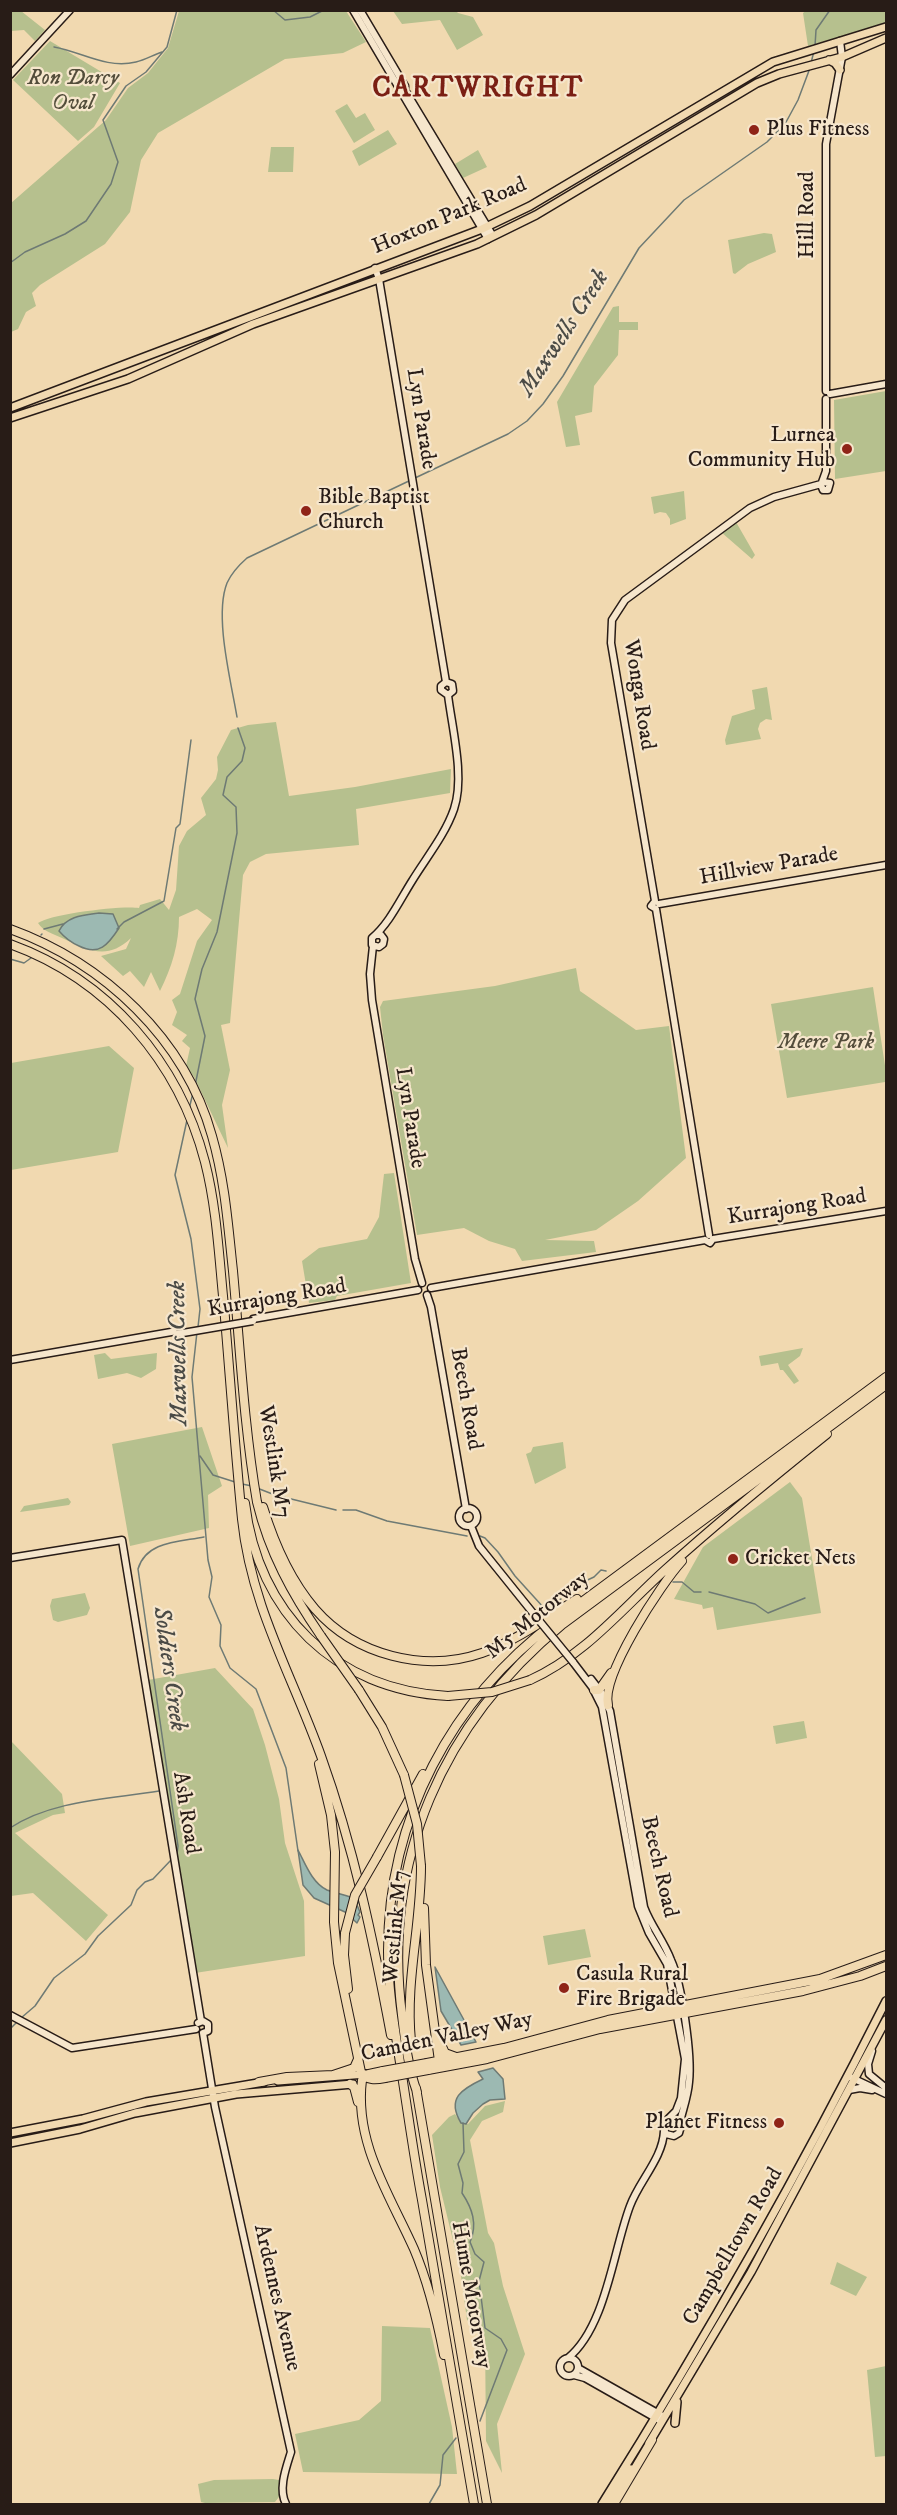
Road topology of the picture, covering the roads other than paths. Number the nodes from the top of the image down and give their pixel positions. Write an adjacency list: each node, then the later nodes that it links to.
1 (70, 10): 10 (street)
2 (353, 10): 3 (street)
3 (360, 14): 11 (street)
4 (886, 27): 6 (main road, Hoxton Park Road)
5 (886, 38): 7 (main road, Hoxton Park Road)
6 (840, 41): 7 (street, Hill Road); 11 (main road, Hoxton Park Road)
7 (842, 57): 8 (main road, Hoxton Park Road); 9 (street, Hill Road)
8 (826, 61): 9 (main road); 12 (main road, Hoxton Park Road)
9 (840, 70): 16 (street, Hill Road)
10 (10, 75)
11 (484, 228): 12 (street); 13 (main road, Hoxton Park Road)
12 (490, 237): 14 (main road, Hoxton Park Road)
13 (375, 268): 14 (street, Lyn Parade); 17 (main road, Hoxton Park Road)
14 (379, 279): 18 (main road, Hoxton Park Road); 23 (street, Lyn Parade)
15 (886, 384): 16 (street)
16 (827, 395): 19 (street, Hill Road)
17 (10, 408)
18 (10, 418)
19 (824, 484): 21 (street, Wonga Road)
20 (886, 865): 21 (street, Hillview Parade)
21 (656, 905): 27 (street, Wonga Road)
22 (10, 929): 37 (highway)
23 (379, 936): 25 (street); 25 (street)
24 (12, 945): 36 (highway)
25 (376, 946): 28 (street, Lyn Parade)
26 (886, 1211): 27 (street, Kurrajong Road)
27 (709, 1238): 29 (street, Kurrajong Road)
28 (422, 1283): 29 (street); 30 (street)
29 (431, 1287): 31 (street)
30 (418, 1290): 31 (street); 32 (street, Kurrajong Road, bridge)
31 (427, 1295): 38 (street, Beech Road)
32 (10, 1360)
33 (886, 1377): 40 (highway, M5 Motorway)
34 (886, 1386): 35 (highway); 71 (highway, M5 Motorway)
35 (779, 1474): 36 (highway, bridge); 43 (highway)
36 (242, 1496): 42 (highway, Westlink M7)
37 (259, 1501): 40 (highway); 47 (highway, Westlink M7, bridge)
38 (466, 1509): 39 (street); 39 (street)
39 (471, 1526): 44 (street, Beech Road, bridge)
40 (653, 1548): 46 (highway, M5 Motorway)
41 (10, 1558): 58 (street, Ash Road)
42 (283, 1664): 53 (highway); 74 (highway, Westlink M7)
43 (618, 1665): 44 (highway); 45 (highway)
44 (597, 1690): 45 (street, Beech Road); 54 (street, Beech Road)
45 (608, 1705): 54 (street, Beech Road)
46 (453, 1728): 53 (highway, bridge); 74 (highway, M5 Motorway)
47 (422, 1877): 55 (highway); 71 (highway, Westlink M7)
48 (886, 1955): 51 (highway, Camden Valley Way)
49 (886, 1961): 51 (highway)
50 (886, 1968): 54 (highway, Camden Valley Way)
51 (820, 1979): 54 (highway, Camden Valley Way)
52 (886, 2001): 65 (main road, Campbelltown Road)
53 (348, 2003): 63 (highway)
54 (679, 2010): 62 (highway, Camden Valley Way); 64 (highway, Camden Valley Way); 76 (street, Beech Road); 77 (street, Beech Road)
55 (433, 2015): 62 (highway); 64 (highway)
56 (12, 2016): 59 (street)
57 (886, 2020): 61 (main road, Campbelltown Road)
58 (201, 2021): 59 (street); 60 (street)
59 (196, 2029): 60 (street)
60 (203, 2034): 69 (street)
61 (879, 2034): 65 (main road, Campbelltown Road); 72 (street)
62 (464, 2057): 64 (highway, Camden Valley Way)
63 (358, 2059): 66 (highway); 67 (highway)
64 (432, 2066): 66 (highway, Camden Valley Way, bridge)
65 (853, 2076): 70 (main road, Campbelltown Road); 72 (street); 88 (main road, Campbelltown Road)
66 (363, 2078): 67 (main road, Camden Valley Way); 68 (main road, Camden Valley Way); 75 (highway)
67 (259, 2082): 69 (main road, Camden Valley Way)
68 (350, 2084): 73 (main road, Camden Valley Way); 75 (highway)
69 (212, 2090): 73 (street); 79 (main road, Camden Valley Way)
70 (849, 2090): 72 (street); 87 (main road, Campbelltown Road)
71 (417, 2091): 94 (highway, Hume Motorway)
72 (886, 2092)
73 (213, 2098): 81 (main road, Camden Valley Way); 92 (street, Ardennes Avenue)
74 (405, 2106): 89 (highway, Hume Motorway)
75 (362, 2115): 89 (highway)
76 (671, 2118): 77 (street); 78 (street)
77 (680, 2122): 80 (street)
78 (664, 2131): 80 (street); 82 (street)
79 (10, 2133)
80 (674, 2136): 82 (street)
81 (10, 2143)
82 (662, 2146): 83 (street)
83 (578, 2349): 84 (street); 85 (street)
84 (568, 2358): 85 (street); 86 (street)
85 (578, 2365): 86 (street); 88 (street)
86 (574, 2375): 88 (street)
87 (679, 2393): 88 (main road, Campbelltown Road); 90 (main road)
88 (661, 2418): 91 (main road, Campbelltown Road); 95 (main road, Campbelltown Road)
89 (460, 2419): 93 (highway, Hume Motorway)
90 (675, 2423)
91 (652, 2440): 96 (main road, Campbelltown Road); 97 (highway)
92 (286, 2505)
93 (474, 2505)
94 (487, 2505)
95 (602, 2505)
96 (607, 2505)
97 (614, 2505)

